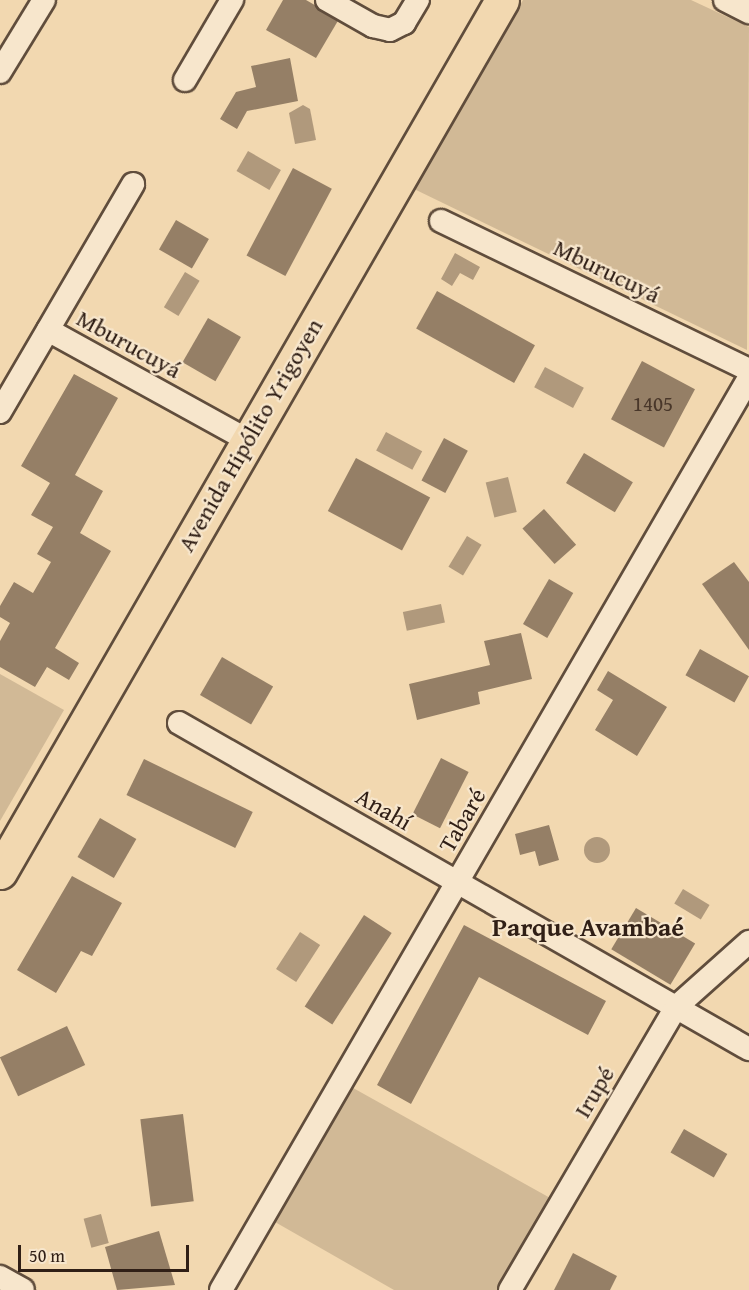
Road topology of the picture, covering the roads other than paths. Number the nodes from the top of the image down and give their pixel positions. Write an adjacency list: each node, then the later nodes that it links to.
1 (44, 0): 8 (street)
2 (232, 0): 9 (street)
3 (327, 0): 4 (street)
4 (418, 0)
5 (502, 0): 16 (main road, Avenida Hipólito Yrigoyen)
6 (725, 0): 7 (street)
7 (749, 12)
8 (0, 72)
9 (185, 80)
10 (132, 184): 12 (street)
11 (441, 221): 13 (street, Mburucuyá)
12 (48, 330): 15 (street); 16 (street, Mburucuyá)
13 (749, 370)
14 (749, 378): 19 (street, Tabaré)
15 (0, 412)
16 (247, 440): 18 (main road, Avenida Hipólito Yrigoyen)
17 (179, 723): 19 (street, Anahí)
18 (0, 872)
19 (457, 882): 21 (street, Anahí); 25 (street, Tabaré)
20 (749, 942): 21 (street, Irupé)
21 (676, 1007): 22 (street, Anahí); 26 (street, Irupé)
22 (749, 1049)
23 (0, 1277): 24 (street)
24 (23, 1290)
25 (221, 1290)
26 (510, 1290)

